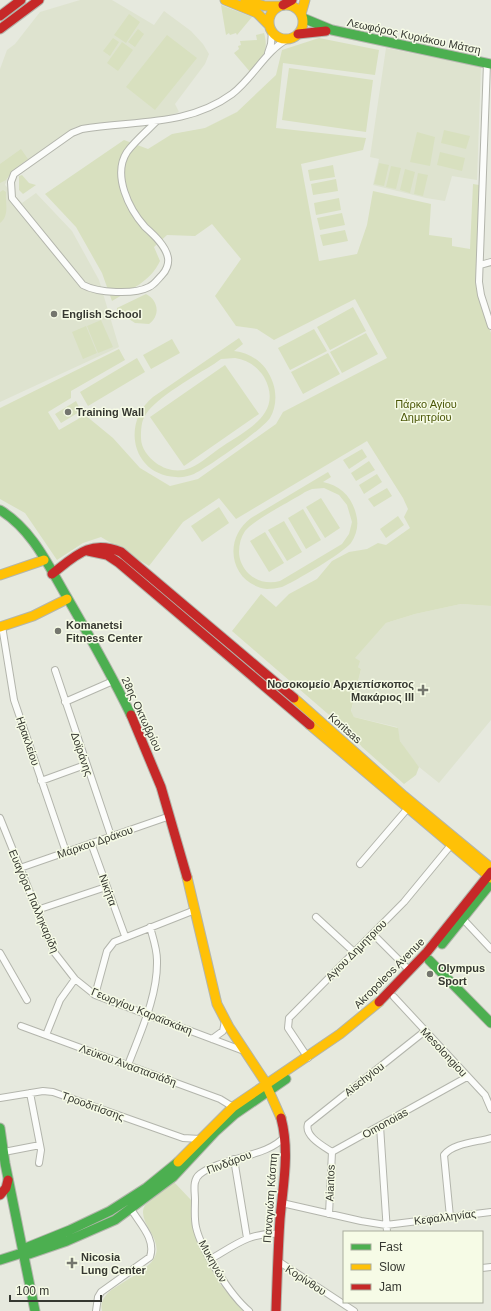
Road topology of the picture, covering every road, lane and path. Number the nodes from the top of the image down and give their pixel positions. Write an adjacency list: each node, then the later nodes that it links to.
1 (21, 0): 8 (street); 9 (street)
2 (39, 0): 8 (street)
3 (225, 0): 11 (street)
4 (243, 0): 7 (street)
5 (292, 0): 7 (street)
6 (305, 0): 10 (street)
7 (281, 6): 10 (street); 11 (street)
8 (26, 8): 12 (street)
9 (0, 16)
10 (302, 16): 13 (street, Λεωφόρος Κυριάκου Μάτση); 14 (street)
11 (270, 28): 15 (street); 16 (street)
12 (0, 29)
13 (332, 30): 14 (street, Λεωφόρος Κυριάκου Μάτση); 17 (street, Λεωφόρος Κυριάκου Μάτση)
14 (298, 34): 15 (street)
15 (288, 39): 16 (street)
16 (264, 61): 19 (street)
17 (489, 64): 18 (street)
18 (488, 116): 20 (street)
19 (157, 122): 19 (street)
20 (484, 192): 21 (street); 23 (street)
21 (491, 192)
22 (491, 262): 23 (street)
23 (480, 265): 24 (street)
24 (489, 311): 25 (street)
25 (491, 326)
26 (0, 510): 28 (street, 28ης Οκτωβρίου)
27 (84, 551): 29 (street, Koritsas); 38 (street, Koritsas); 48 (street, Koritsas)
28 (44, 560): 29 (street, 28ης Οκτωβρίου); 30 (street)
29 (52, 574): 31 (street, 28ης Οκτωβρίου)
30 (0, 575)
31 (67, 599): 32 (street); 34 (street, 28ης Οκτωβρίου)
32 (1, 626): 37 (street, Ηρακλείου)
33 (54, 670): 35 (street, Δοϊράνης)
34 (113, 681): 35 (street); 39 (street, 28ης Οκτωβρίου)
35 (65, 702): 36 (street, Δοϊράνης)
36 (85, 765): 37 (street); 42 (street, Δοϊράνης)
37 (42, 781): 45 (street, Ηρακλείου)
38 (408, 808): 44 (street, Koritsas); 46 (street)
39 (170, 816): 42 (street, Μάρκου Δράκου); 51 (street, 28ης Οκτωβρίου)
40 (0, 818): 41 (street, Ευαγόρα Παλληκαρίδη)
41 (1, 827): 47 (street, Ευαγόρα Παλληκαρίδη)
42 (111, 836): 43 (street, Μάρκου Δράκου)
43 (91, 843): 45 (street, Μάρκου Δράκου); 49 (street, Νικήτα)
44 (451, 845): 48 (street, Koritsas); 55 (street, Αγιου Δημητριου)
45 (66, 852): 47 (street, Μάρκου Δράκου)
46 (360, 864)
47 (20, 868): 50 (street, Ευαγόρα Παλληκαρίδη)
48 (490, 876): 53 (street, Akropoleos Avenue); 62 (street, Akropoleos Avenue)
49 (106, 887): 50 (street); 56 (street, Νικήτα)
50 (37, 910): 63 (street, Ευαγόρα Παλληκαρίδη)
51 (195, 910): 54 (street); 60 (street, 28ης Οκτωβρίου)
52 (316, 917): 58 (street)
53 (463, 919): 57 (street); 61 (street, Akropoleos Avenue)
54 (150, 927): 56 (street); 67 (street)
55 (373, 934): 58 (street, Αγιου Δημητριου); 62 (street)
56 (125, 936): 64 (street)
57 (491, 949)
58 (354, 952): 75 (street, Αγιου Δημητριου)
59 (0, 953): 66 (street)
60 (206, 955): 68 (street, 28ης Οκτωβρίου); 76 (street, 28ης Οκτωβρίου)
61 (429, 960): 65 (street, Akropoleos Avenue); 69 (street)
62 (410, 971): 75 (street, Akropoleos Avenue)
63 (75, 979): 64 (street, Γεωργίου Καραϊσκάκη); 72 (street)
64 (95, 995): 67 (street, Γεωργίου Καραϊσκάκη)
65 (394, 997): 71 (street, Mesolongiou); 79 (street, Akropoleos Avenue)
66 (27, 1000)
67 (146, 1015): 73 (street, Γεωργίου Καραϊσκάκη); 77 (street)
68 (225, 1021): 73 (street); 74 (street, 28ης Οκτωβρίου)
69 (491, 1023)
70 (21, 1026): 72 (street, Λεύκου Αναστασιάδη)
71 (425, 1031): 78 (street, Mesolongiou); 93 (street, Aischylou)
72 (46, 1035): 77 (street, Λεύκου Αναστασιάδη)
73 (212, 1039): 74 (street, Γεωργίου Καραϊσκάκη)
74 (244, 1051): 76 (street, 28ης Οκτωβρίου)
75 (308, 1058): 79 (street, Akropoleos Avenue)
76 (253, 1062): 79 (street, 28ης Οκτωβρίου)
77 (128, 1065): 82 (street, Λεύκου Αναστασιάδη)
78 (467, 1077): 83 (street, Mesolongiou); 84 (street, Omonoias)
79 (268, 1087): 82 (street); 86 (street, Παναγιώτη Κάσπη); 101 (street)
80 (30, 1094): 81 (street, Τροοδιτίσσης); 87 (street, Τροοδιτίσσης); 90 (street)
81 (0, 1098)
82 (233, 1107): 89 (street)
83 (491, 1109)
84 (380, 1126): 93 (street, Omonoias); 105 (street)
85 (0, 1128): 91 (street)
86 (285, 1136): 94 (street, Πινδάρου); 99 (street, Παναγιώτη Κάσπη)
87 (183, 1138): 89 (street, Τροοδιτίσσης); 92 (street)
88 (491, 1138): 104 (street)
89 (200, 1139): 92 (street)
90 (40, 1145): 91 (street); 95 (street)
91 (4, 1152): 96 (street); 109 (street)
92 (188, 1152): 109 (street)
93 (332, 1152): 103 (street, Aiantos)
94 (234, 1159): 97 (street, Πινδάρου); 108 (street)
95 (39, 1163)
96 (8, 1180): 98 (street); 100 (street)
97 (196, 1180): 110 (street, Μυκηνών)
98 (0, 1196): 100 (street)
99 (282, 1203): 103 (street, Κεφαλληνίας); 107 (street, Παναγιώτη Κάσπη)
100 (13, 1205): 109 (street)
101 (131, 1209): 109 (street); 115 (street)
102 (491, 1212): 104 (street, Κεφαλληνίας)
103 (329, 1214): 105 (street, Κεφαλληνίας)
104 (450, 1217): 105 (street, Κεφαλληνίας)
105 (386, 1225): 106 (street)
106 (387, 1231)
107 (279, 1234): 108 (street); 112 (street, Παναγιώτη Κάσπη)
108 (247, 1238): 110 (street)
109 (26, 1251): 111 (street); 113 (street); 114 (street)
110 (211, 1259): 116 (street, Μυκηνών)
111 (0, 1260)
112 (278, 1261): 117 (street, Παναγιώτη Κάσπη); 118 (street, Κορίνθου)
113 (35, 1311)
114 (42, 1311)
115 (96, 1311)
116 (249, 1311)
117 (276, 1311)
118 (353, 1311)

